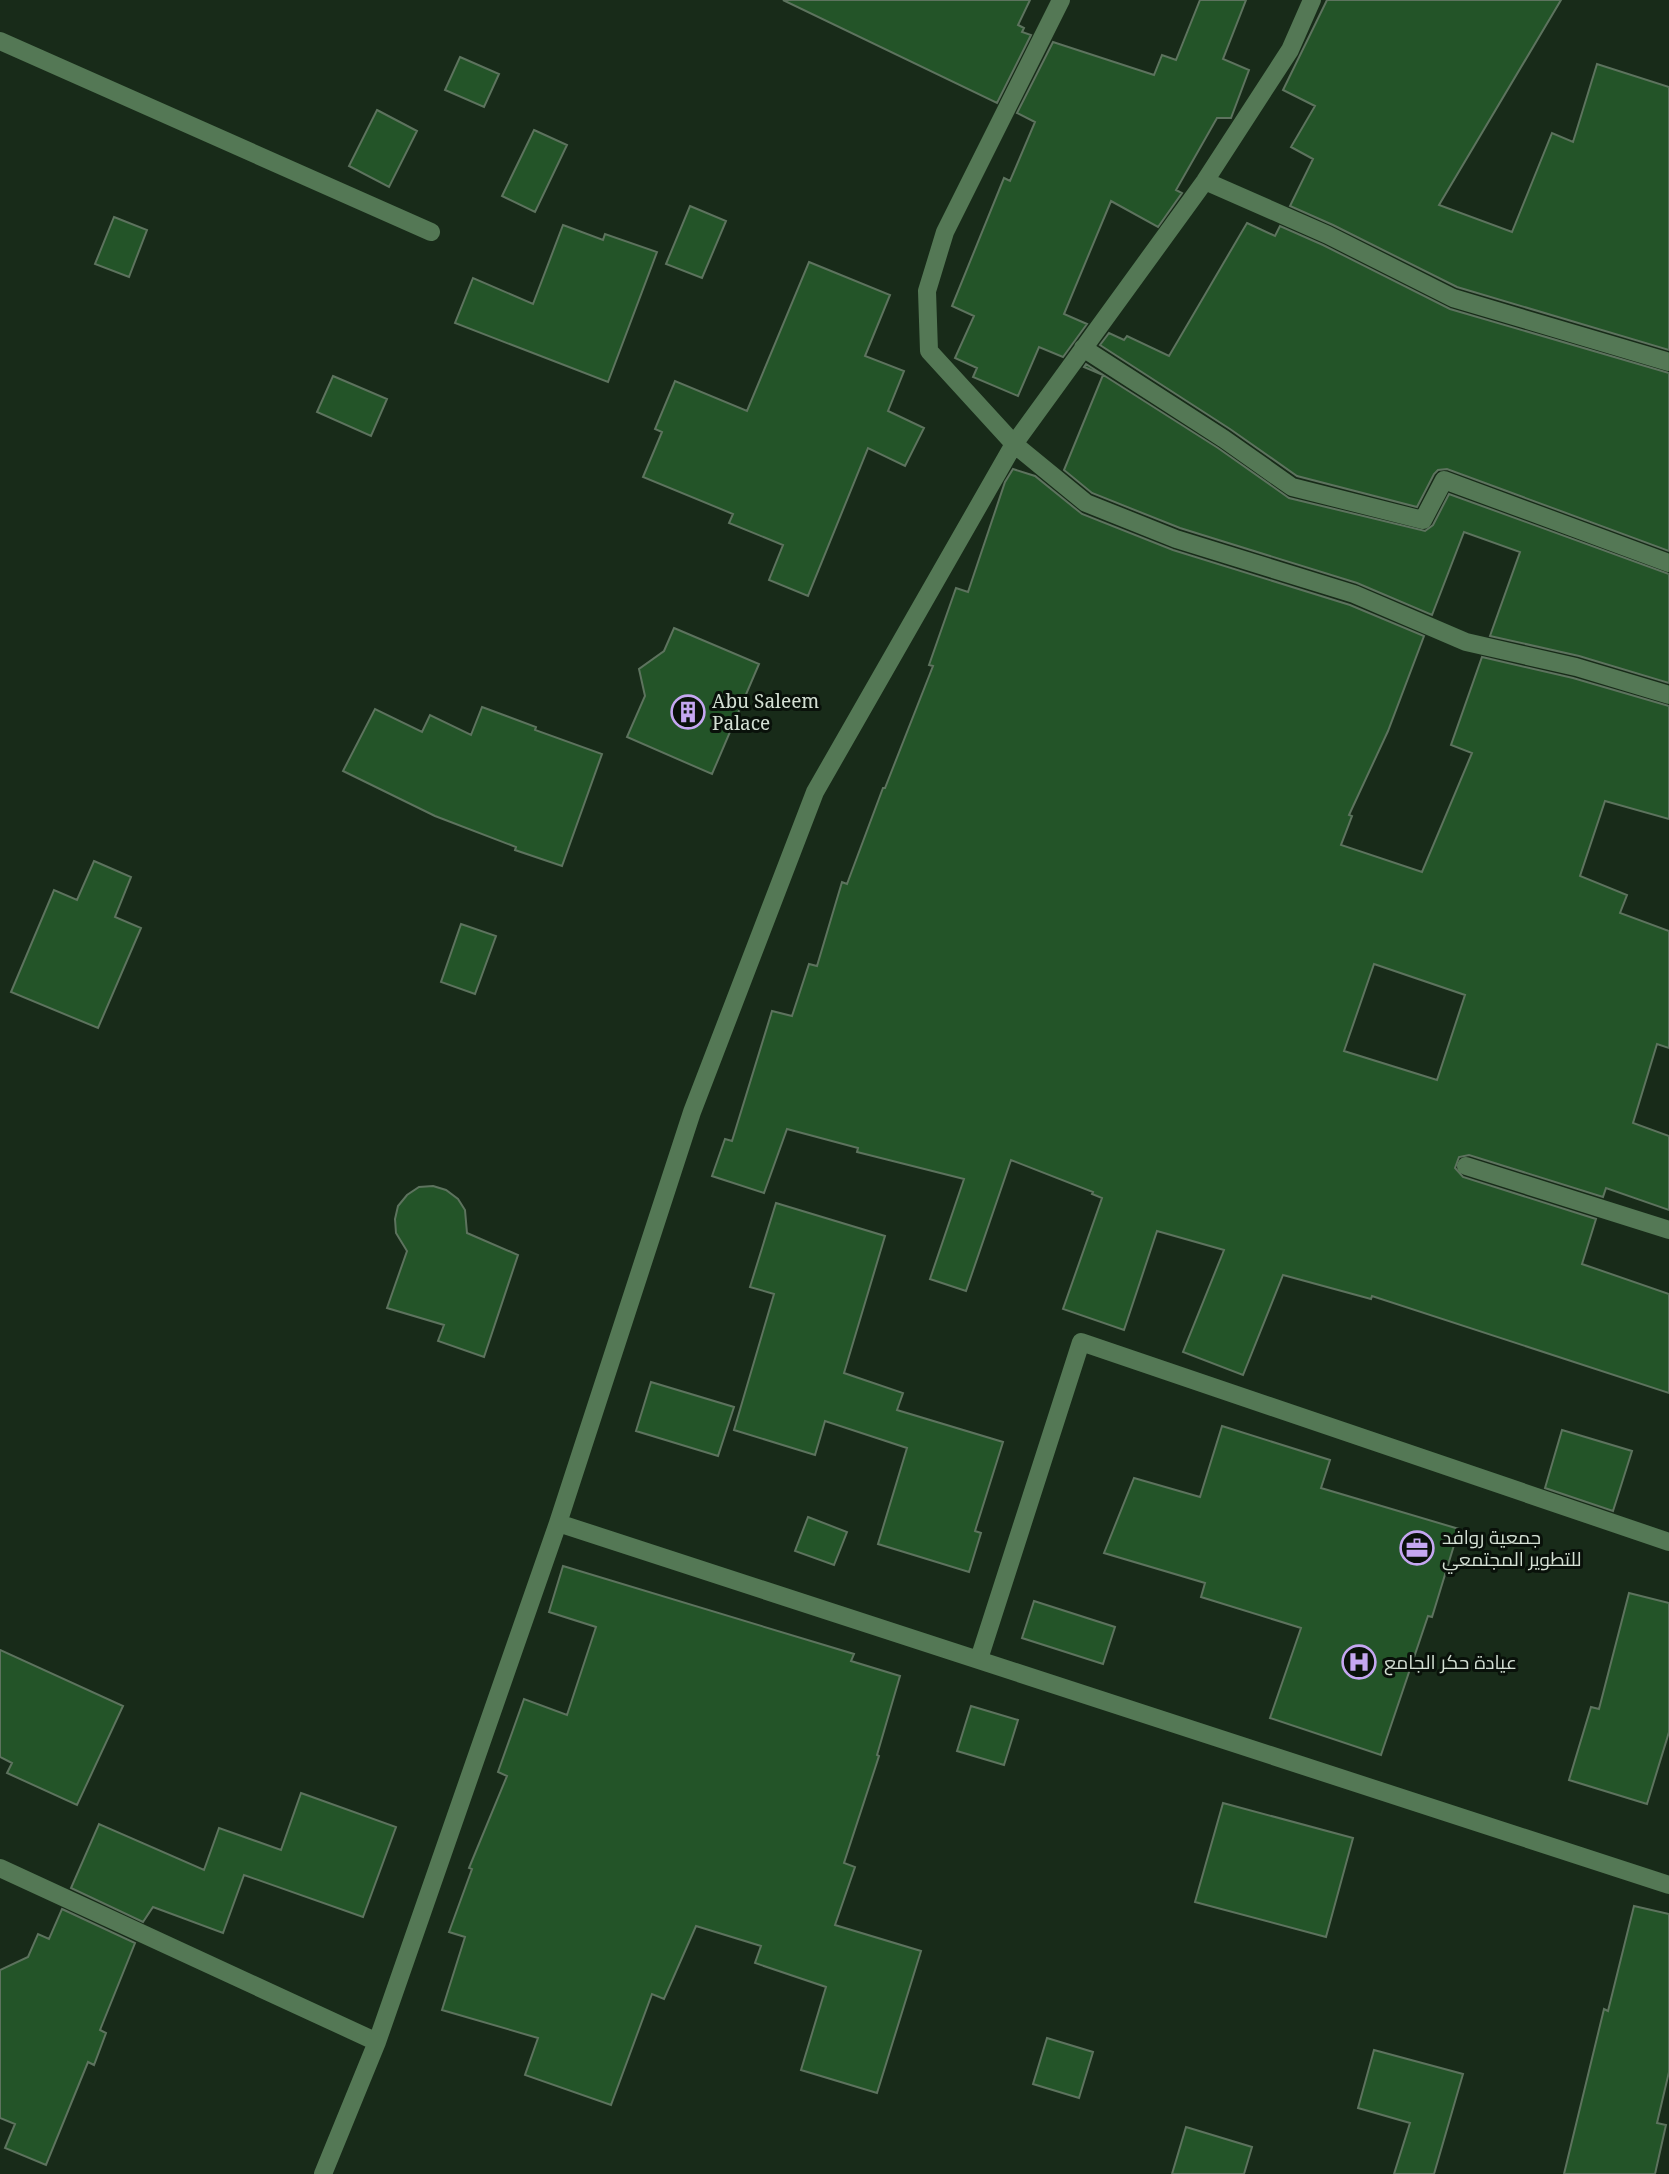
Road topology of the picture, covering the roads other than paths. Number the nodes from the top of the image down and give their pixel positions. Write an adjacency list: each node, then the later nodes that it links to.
1 (1061, 0): 8 (street)
2 (1312, 0): 4 (street)
3 (0, 41): 5 (street)
4 (1205, 181): 6 (street); 7 (street)
5 (431, 232)
6 (1083, 348): 8 (street); 9 (street)
7 (1669, 362)
8 (1014, 444): 10 (street); 13 (street)
9 (1669, 563)
10 (1669, 695)
11 (1466, 1166): 12 (street)
12 (1669, 1230)
13 (558, 1523): 15 (street); 18 (street)
14 (1669, 1542): 15 (street)
15 (979, 1659): 17 (street)
16 (0, 1868): 18 (street)
17 (1669, 1885)
18 (377, 2042): 19 (street)
19 (323, 2174)

